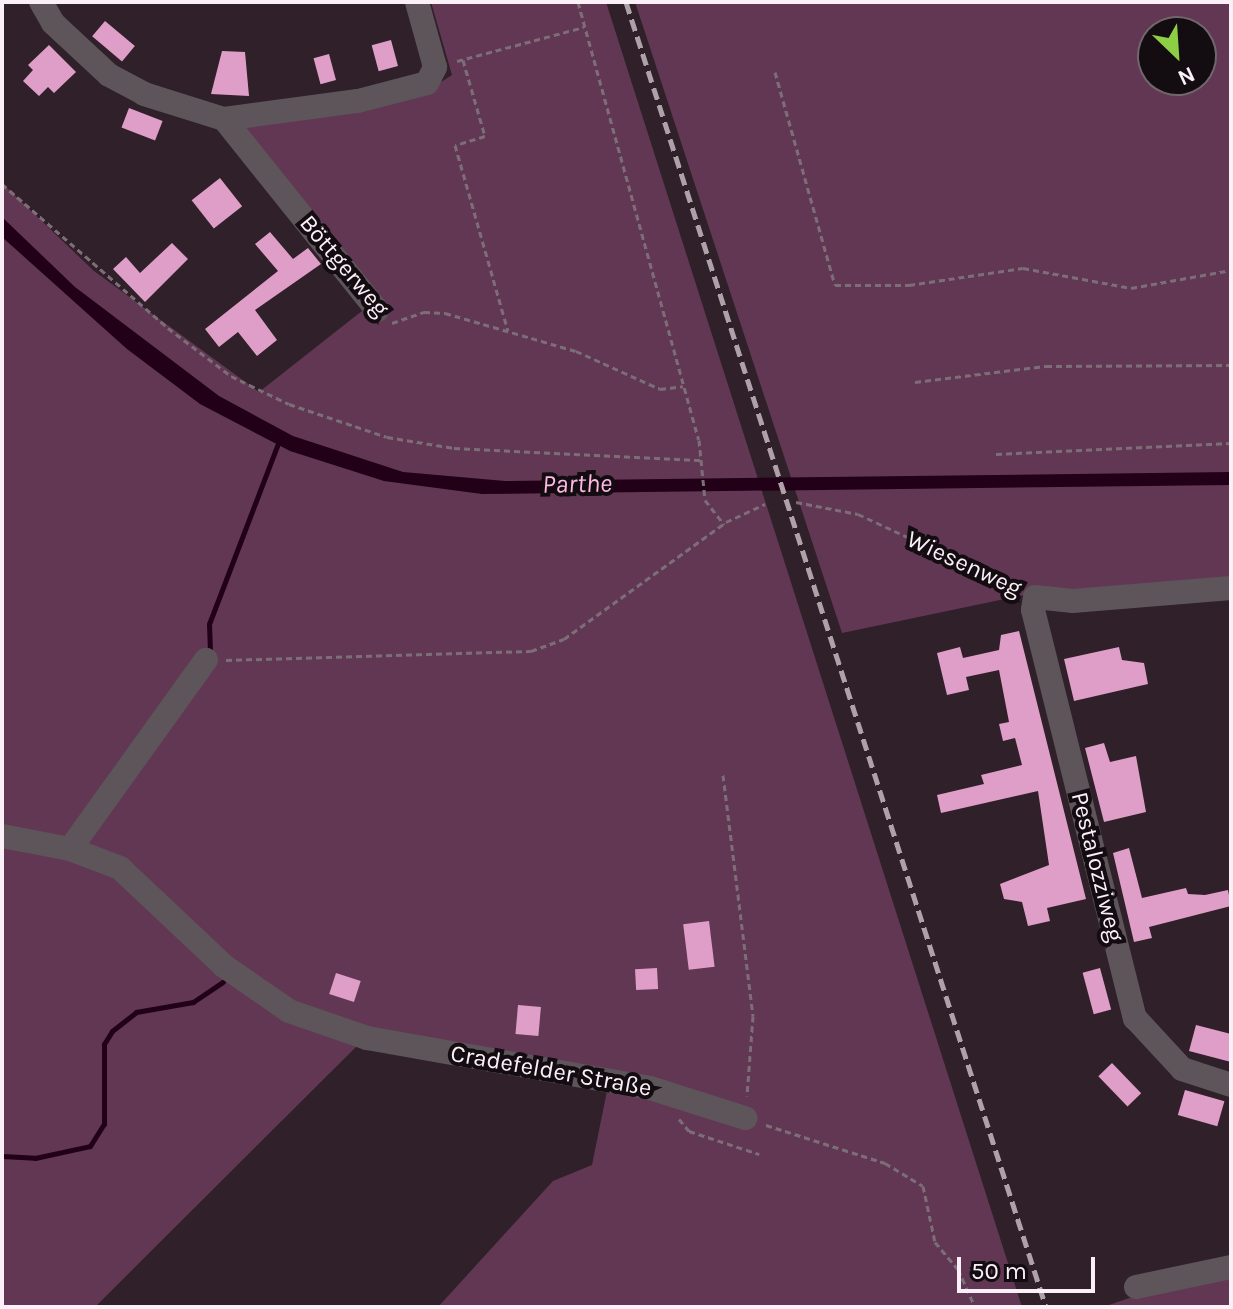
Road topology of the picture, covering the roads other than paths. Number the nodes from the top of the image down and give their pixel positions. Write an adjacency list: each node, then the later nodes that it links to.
1 (41, 2): 3 (street)
2 (417, 2): 3 (street)
3 (224, 119): 4 (street, Böttgerweg)
4 (377, 310)
5 (1231, 588): 6 (street, Wiesenweg)
6 (1035, 597): 10 (street, Pestalozziweg)
7 (206, 660): 9 (street)
8 (2, 836): 9 (street, Cradefelder Straße)
9 (70, 849): 11 (street, Cradefelder Straße)
10 (1231, 1085)
11 (745, 1118)
12 (1231, 1267): 13 (street)
13 (1136, 1287)

